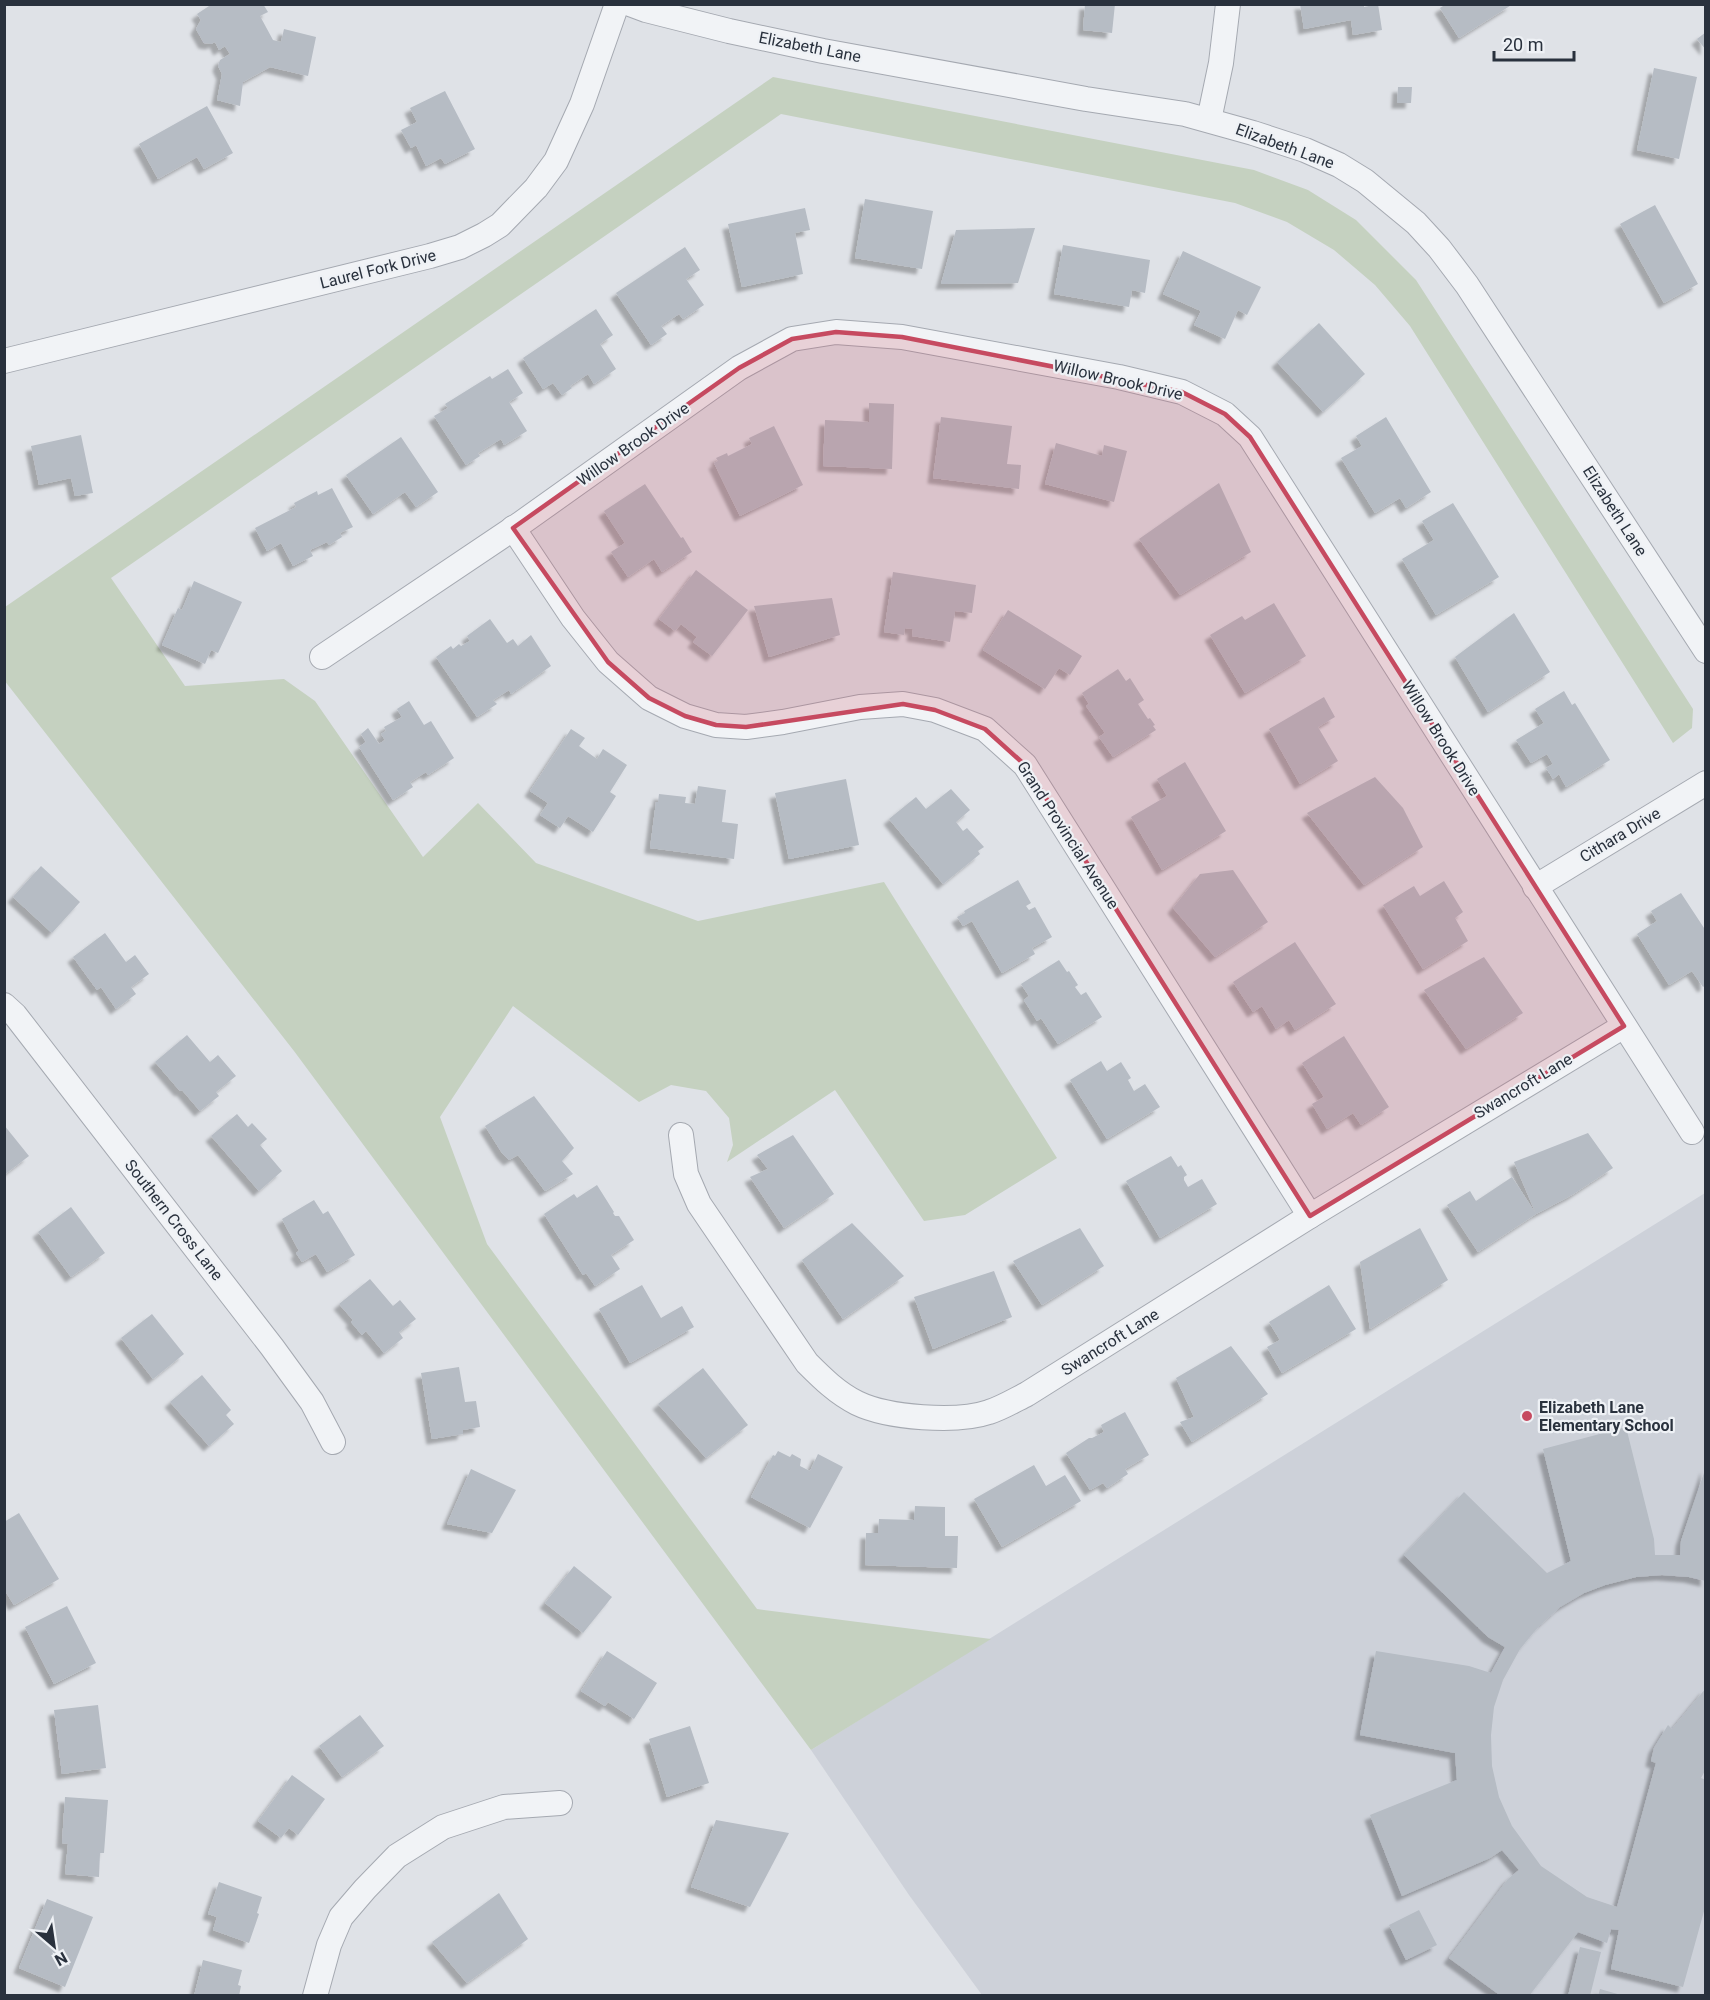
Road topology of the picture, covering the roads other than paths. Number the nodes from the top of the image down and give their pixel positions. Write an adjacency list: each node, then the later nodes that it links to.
1 (617, 4): 5 (street, Laurel Fork Drive)
2 (630, 4): 4 (street, Elizabeth Lane)
3 (1228, 4): 4 (street)
4 (1209, 120): 7 (street, Elizabeth Lane)
5 (4, 361)
6 (513, 528): 8 (street, Willow Brook Drive); 10 (street, Willow Brook Drive); 15 (street, Grand Provincial Avenue)
7 (1706, 651)
8 (322, 657)
9 (1706, 783): 10 (street, Cithara Drive)
10 (1535, 887): 12 (street, Willow Brook Drive)
11 (4, 1005): 16 (street, Southern Cross Lane)
12 (1624, 1026): 13 (street, Willow Brook Drive); 15 (street, Swancroft Lane)
13 (1692, 1132)
14 (681, 1135): 15 (street, Swancroft Lane)
15 (1310, 1216)
16 (333, 1442)
17 (560, 1803): 18 (street)
18 (315, 1995)

